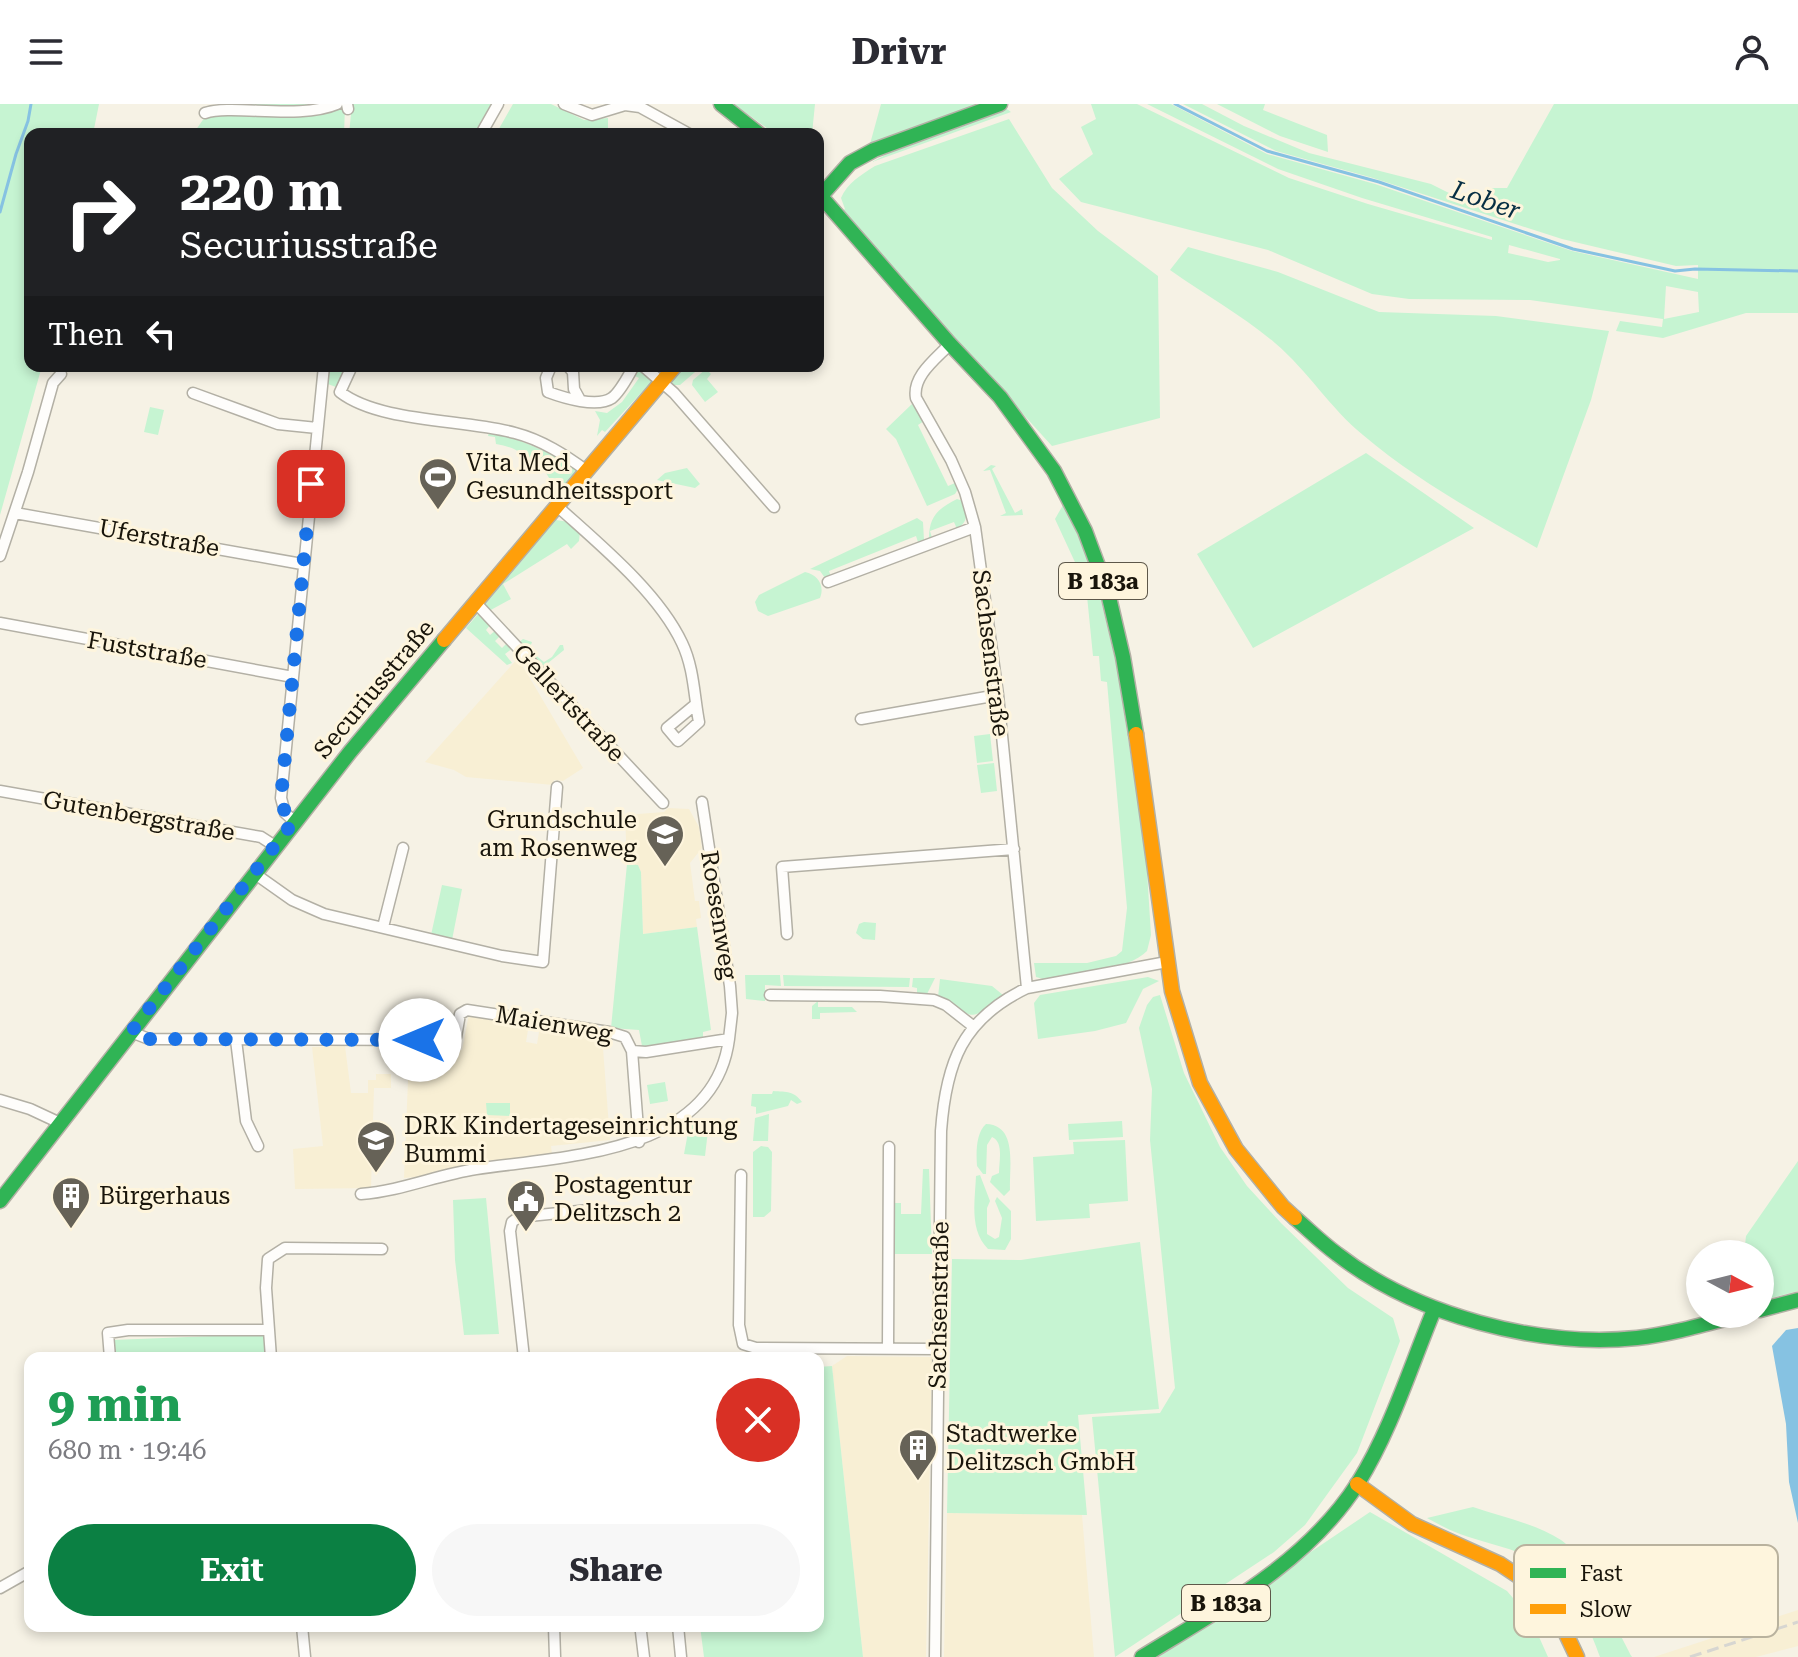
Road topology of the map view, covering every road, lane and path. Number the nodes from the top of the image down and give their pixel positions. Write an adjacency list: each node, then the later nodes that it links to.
1 (498, 104): 7 (street)
2 (564, 104): 8 (street)
3 (721, 104): 9 (main road)
4 (1000, 104): 10 (main road)
5 (344, 106): 6 (street)
6 (205, 113)
7 (484, 128)
8 (678, 128)
9 (751, 128)
10 (824, 191)
11 (824, 202): 12 (main road, B 183a)
12 (950, 344): 29 (street, Sachsenstraße); 50 (main road, B 183a)
13 (323, 372): 24 (street)
14 (349, 372): 25 (street)
15 (548, 372): 23 (street)
16 (573, 372): 23 (street)
17 (630, 372): 23 (street)
18 (651, 372): 21 (street)
19 (670, 372): 21 (main road, Securiusstraße)
20 (61, 374): 28 (street)
21 (662, 381): 25 (main road, Securiusstraße); 27 (street)
22 (193, 393): 24 (street)
23 (580, 400)
24 (317, 428): 31 (street)
25 (587, 471): 26 (main road, Securiusstraße)
26 (557, 506): 33 (main road, Securiusstraße); 37 (street)
27 (774, 507)
28 (15, 513): 30 (street); 31 (street, Uferstraße)
29 (975, 527): 32 (street); 36 (street, Sachsenstraße)
30 (0, 556)
31 (302, 564): 35 (street)
32 (828, 582)
33 (475, 602): 42 (street, Gellertstraße); 43 (main road, Securiusstraße)
34 (0, 623): 35 (street, Fuststraße)
35 (293, 677): 43 (street)
36 (998, 695): 38 (street); 46 (street, Sachsenstraße)
37 (696, 704)
38 (861, 719)
39 (557, 787): 48 (street)
40 (0, 791): 44 (street, Gutenbergstraße)
41 (702, 802): 55 (street, Roesenweg)
42 (663, 803)
43 (294, 821): 44 (main road, Securiusstraße)
44 (275, 846): 47 (main road, Securiusstraße)
45 (403, 848): 48 (street)
46 (1014, 849): 49 (street); 51 (street, Sachsenstraße)
47 (254, 873): 48 (street); 54 (main road, Securiusstraße)
48 (383, 927)
49 (787, 934)
50 (1167, 962): 51 (street, Sachsenstraße); 70 (main road, B 183a)
51 (1027, 988): 53 (street, Sachsenstraße)
52 (770, 995): 53 (street)
53 (974, 1027): 74 (street, Sachsenstraße)
54 (131, 1032): 56 (street); 59 (main road, Securiusstraße)
55 (729, 1039): 57 (street); 60 (street, Roesenweg)
56 (236, 1040): 57 (street, Maienweg); 61 (street)
57 (632, 1051): 60 (street)
58 (0, 1100): 59 (street)
59 (60, 1123): 65 (main road, Securiusstraße)
60 (639, 1142): 64 (street, Roesenweg)
61 (258, 1146)
62 (889, 1147): 73 (street)
63 (741, 1175): 73 (street)
64 (361, 1194)
65 (0, 1201)
66 (604, 1213): 77 (street)
67 (382, 1249): 72 (street)
68 (1798, 1300): 69 (main road)
69 (1774, 1306)
70 (1434, 1310): 71 (main road); 78 (main road, B 183a)
71 (1686, 1327)
72 (268, 1330): 75 (street); 76 (street)
73 (888, 1348): 74 (street)
74 (939, 1349): 91 (street, Sachsenstraße)
75 (110, 1352)
76 (270, 1352)
77 (523, 1352)
78 (1357, 1484): 79 (main road); 92 (main road, B 183a)
79 (1514, 1573)
80 (24, 1574): 81 (street)
81 (0, 1588)
82 (303, 1632): 87 (street)
83 (554, 1632): 88 (street)
84 (641, 1632): 89 (street)
85 (679, 1632): 90 (street)
86 (1568, 1637): 93 (main road)
87 (305, 1657)
88 (555, 1657)
89 (644, 1657)
90 (681, 1657)
91 (935, 1657)
92 (1142, 1657)
93 (1577, 1657)

